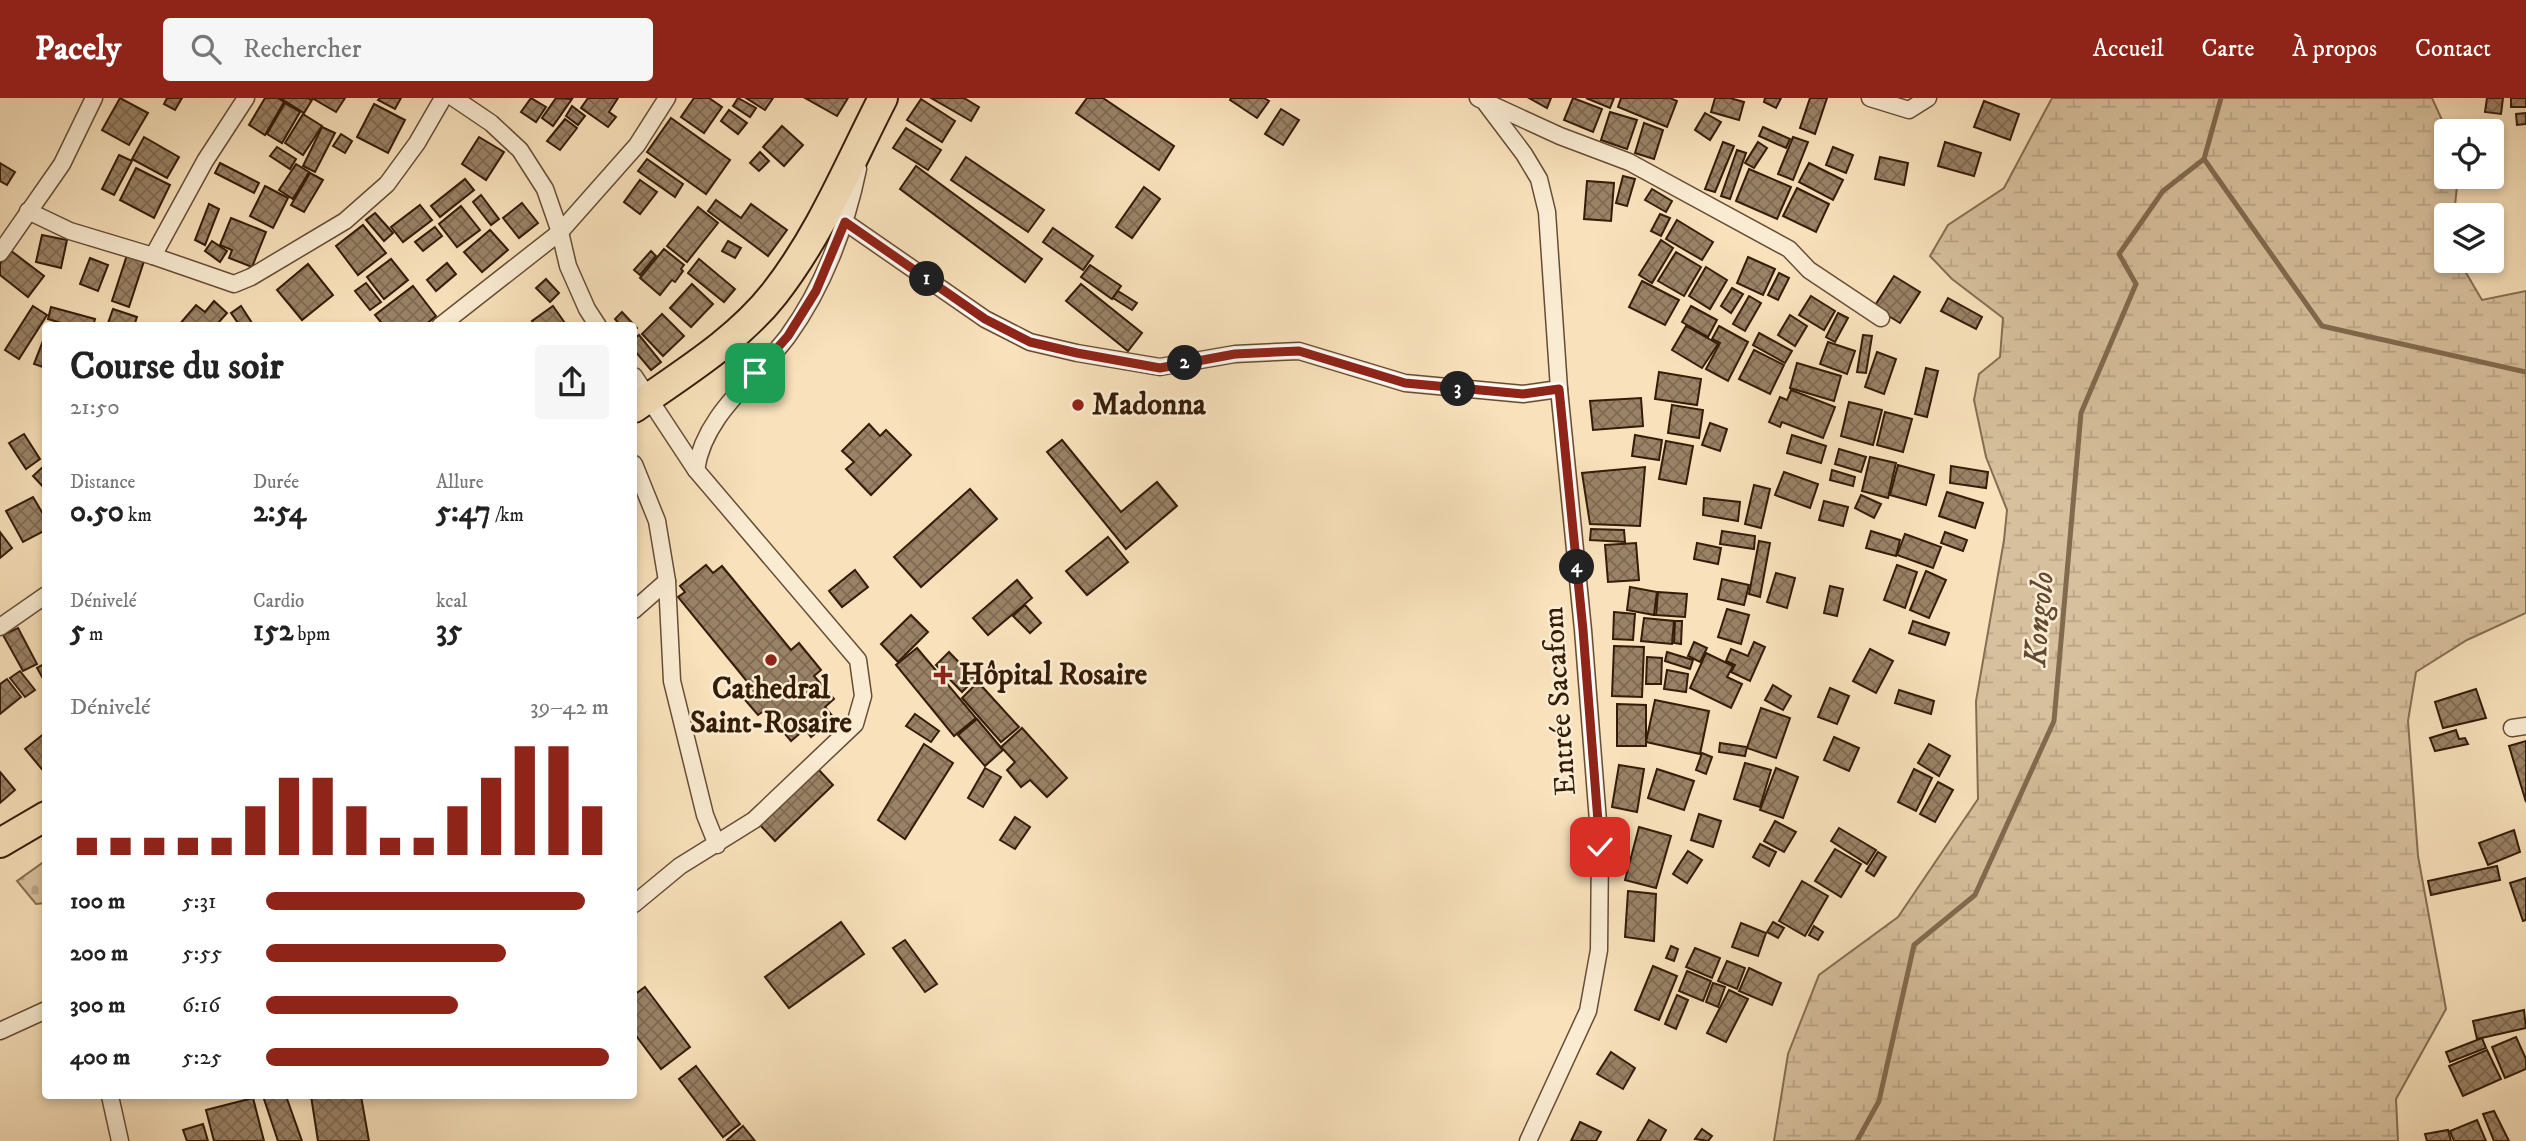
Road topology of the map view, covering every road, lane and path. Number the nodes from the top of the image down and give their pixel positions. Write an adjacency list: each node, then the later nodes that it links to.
1 (94, 98): 12 (street)
2 (246, 98): 16 (street)
3 (443, 98): 16 (street)
4 (454, 98): 10 (street)
5 (667, 98): 14 (street)
6 (883, 98): 11 (highway)
7 (1870, 98): 8 (street)
8 (1928, 98)
9 (1481, 100): 17 (street); 20 (street, Entrée Sacafom)
10 (474, 104): 14 (street)
11 (865, 133): 13 (street); 21 (highway)
12 (28, 211): 15 (street); 16 (street)
13 (845, 222): 20 (street); 22 (street)
14 (560, 232): 18 (street); 19 (street)
15 (0, 253)
16 (153, 256)
17 (1881, 318)
18 (445, 322)
19 (595, 322)
20 (1559, 389): 36 (street, Entrée Sacafom)
21 (639, 394): 22 (street)
22 (696, 470): 30 (street)
23 (637, 471): 24 (street)
24 (667, 581): 26 (street); 30 (street)
25 (42, 598): 27 (street)
26 (637, 607)
27 (0, 627)
28 (42, 818): 29 (highway)
29 (0, 843)
30 (717, 845): 31 (street)
31 (637, 902)
32 (42, 1012): 33 (street)
33 (0, 1031)
34 (111, 1099): 35 (street)
35 (120, 1141)
36 (1528, 1141)

